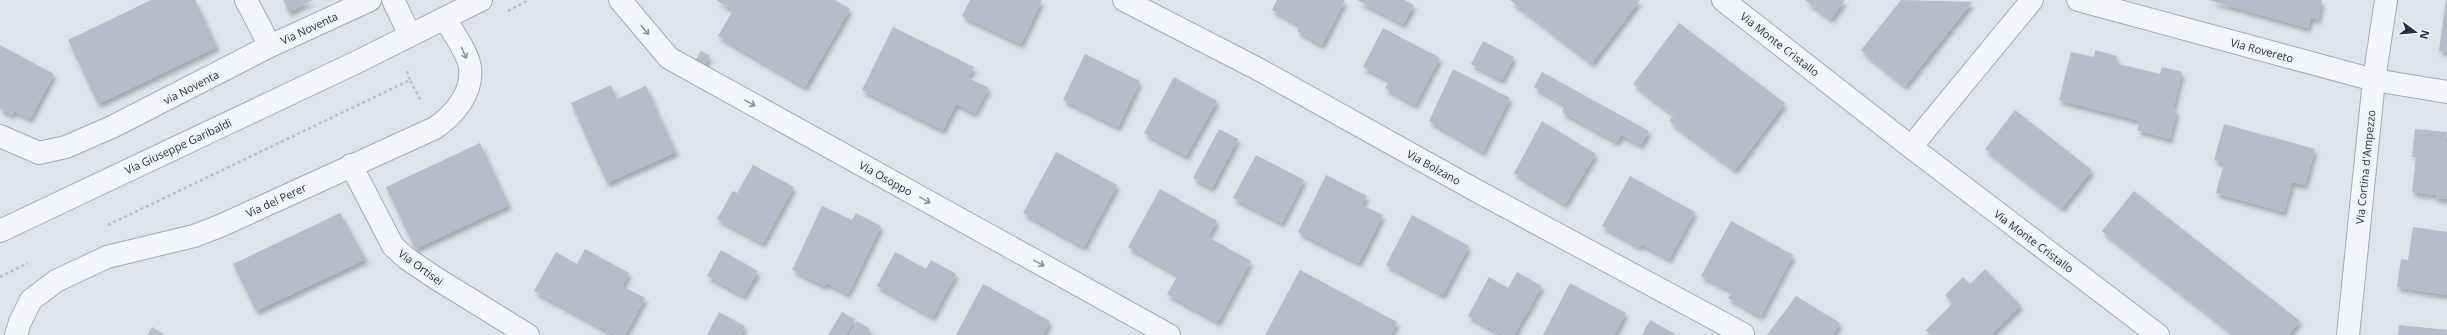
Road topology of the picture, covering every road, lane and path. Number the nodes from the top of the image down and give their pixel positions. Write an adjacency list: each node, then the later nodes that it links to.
1 (246, 0): 13 (street)
2 (370, 0): 13 (street, Via Noventa)
3 (393, 0): 12 (street)
4 (481, 0): 11 (street)
5 (620, 0): 29 (street, Via Osoppo, one-way to 29)
6 (1124, 0): 26 (street, Via Bolzano)
7 (1723, 0): 20 (street, Via Monte Cristallo)
8 (2032, 0): 20 (street)
9 (2078, 0): 16 (street, Via Rovereto)
10 (2386, 0): 16 (street, Via Cortina d'Ampezzo)
11 (445, 19): 12 (street); 21 (street, Via del Perer, one-way to 21)
12 (410, 35): 23 (street, Via Giuseppe Garibaldi)
13 (270, 46): 19 (street, via Noventa)
14 (407, 71): 15 (path)
15 (410, 80): 18 (path); 22 (path)
16 (2374, 80): 17 (street, Via Rovereto); 31 (street, Via Cortina d'Ampezzo)
17 (2447, 92)
18 (422, 104)
19 (0, 136)
20 (1911, 147): 30 (street, Via Monte Cristallo)
21 (351, 164): 27 (street, Via del Perer); 28 (street, Via Ortisei)
22 (103, 227)
23 (0, 231)
24 (32, 262): 25 (path)
25 (0, 277)
26 (1743, 334)
27 (16, 335)
28 (528, 335)
29 (1169, 335)
30 (2158, 335)
31 (2348, 335)

